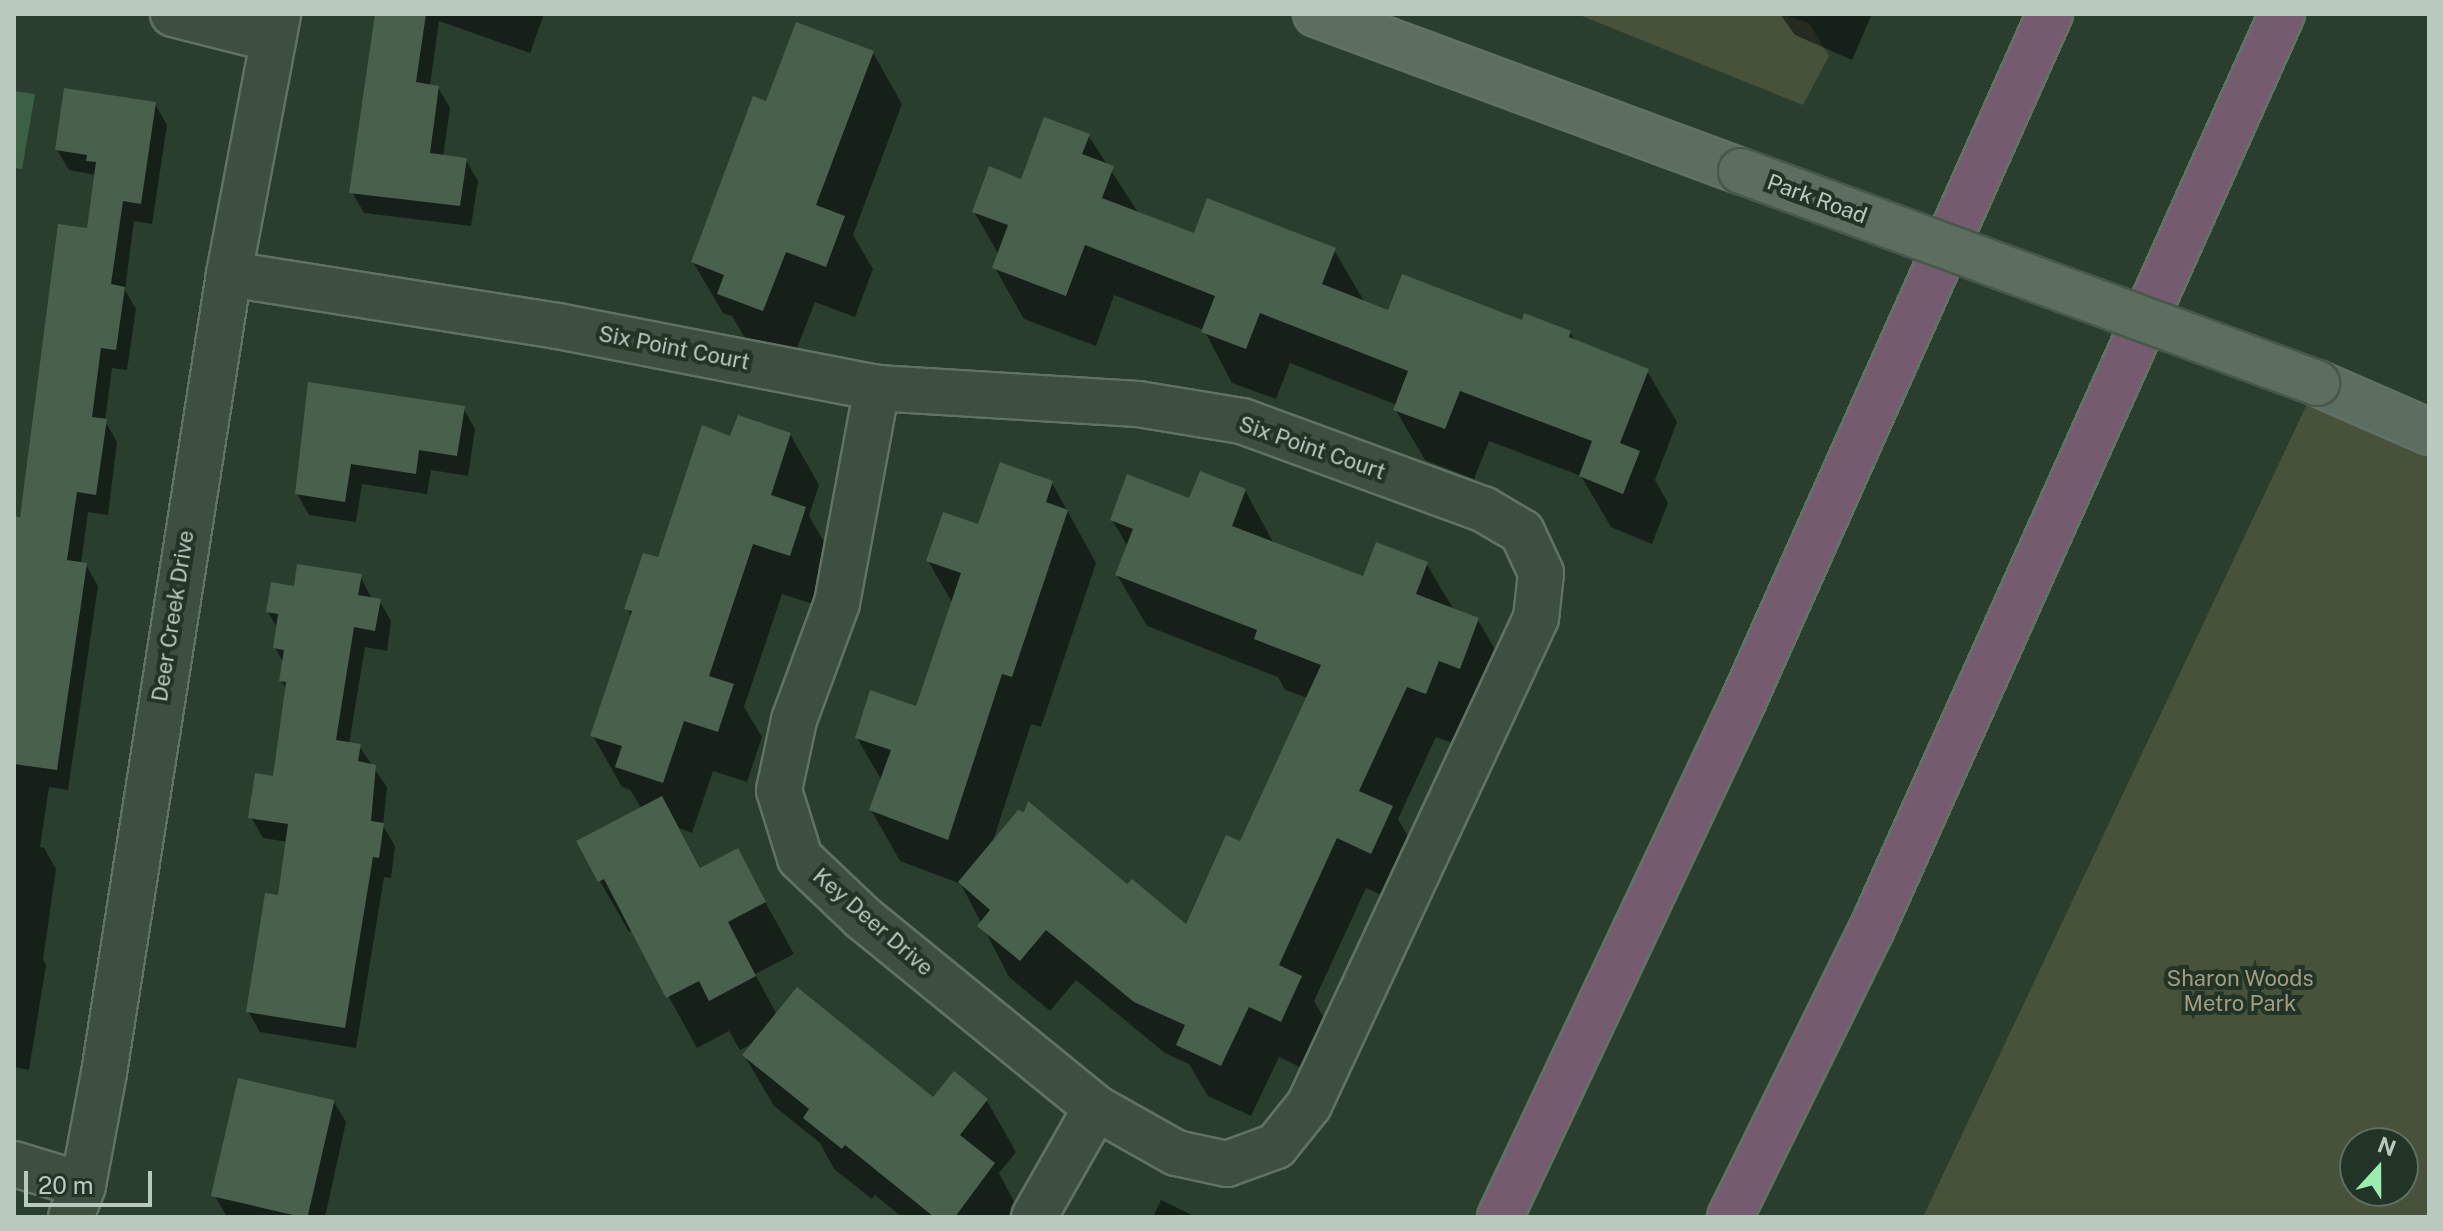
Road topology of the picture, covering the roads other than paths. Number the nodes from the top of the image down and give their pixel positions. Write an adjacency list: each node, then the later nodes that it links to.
1 (173, 14): 5 (street)
2 (1316, 14): 8 (main road, Park Road, bridge)
3 (2050, 14): 14 (highway)
4 (2282, 14): 15 (highway)
5 (275, 26): 6 (street, Deer Creek Drive)
6 (229, 274): 7 (street, Six Point Court); 12 (street, Deer Creek Drive)
7 (877, 388): 9 (street, Key Deer Drive); 10 (street, Six Point Court)
8 (2429, 432)
9 (1096, 1108): 10 (street, Key Deer Drive); 13 (street)
10 (1276, 1146)
11 (14, 1164): 12 (street)
12 (77, 1201)
13 (1034, 1217)
14 (1500, 1217)
15 (1730, 1217)

